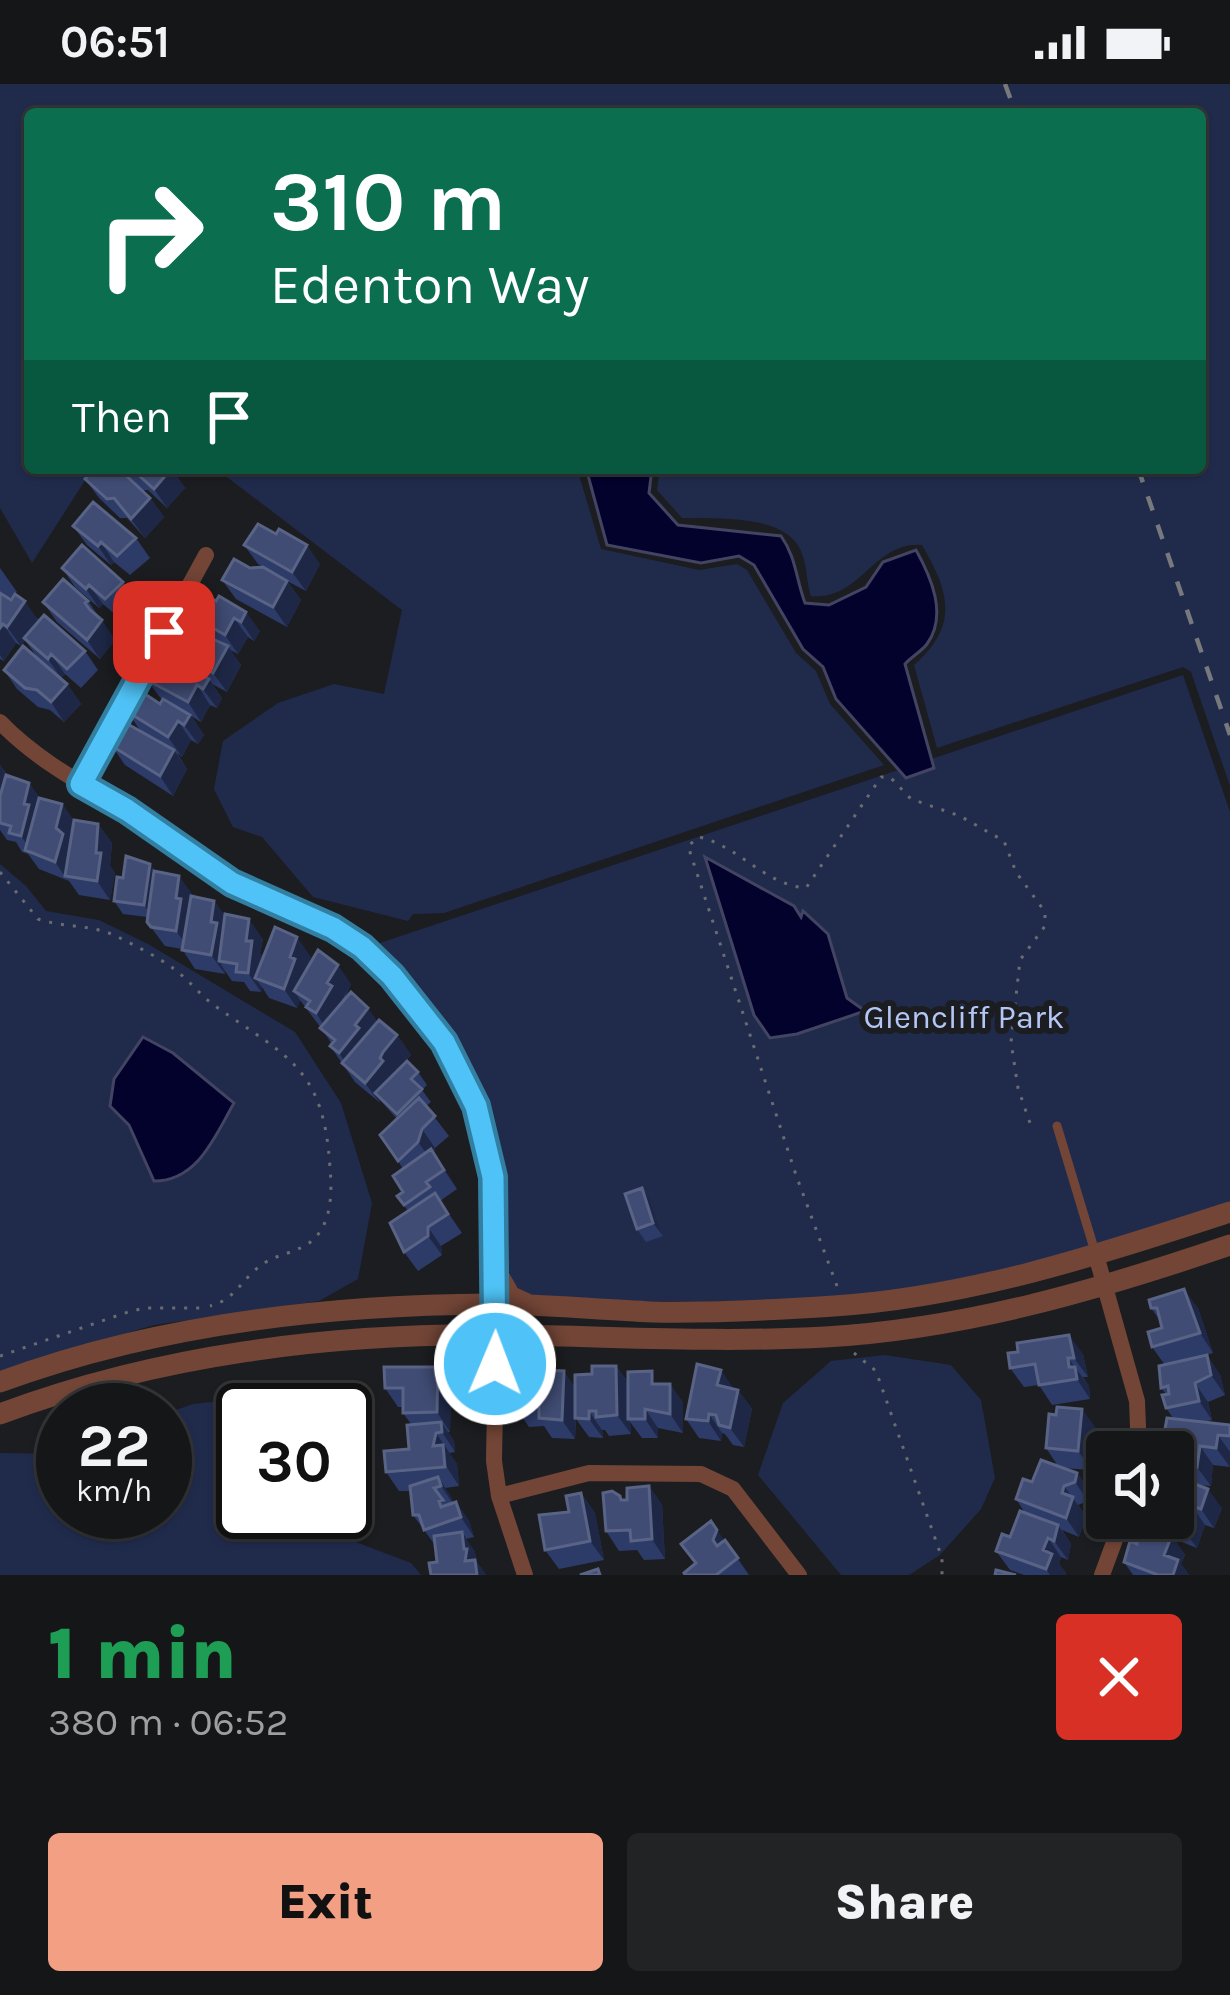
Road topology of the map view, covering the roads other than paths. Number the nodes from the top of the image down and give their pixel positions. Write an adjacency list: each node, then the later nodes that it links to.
1 (206, 555): 3 (street)
2 (0, 722): 3 (street)
3 (81, 784): 8 (street)
4 (1058, 1126): 7 (lane)
5 (1230, 1212): 7 (street)
6 (1230, 1245): 9 (street)
7 (1096, 1256): 9 (street); 12 (street)
8 (496, 1271): 10 (street); 11 (street); 13 (street)
9 (1106, 1287): 15 (street); 20 (street)
10 (461, 1305): 13 (street); 18 (street)
11 (533, 1306): 12 (street); 13 (street)
12 (685, 1311): 13 (street)
13 (497, 1320): 14 (street); 15 (street); 16 (street); 17 (street)
14 (462, 1336): 16 (street); 17 (street)
15 (530, 1336): 17 (street)
16 (317, 1343): 19 (street)
17 (495, 1364): 21 (street)
18 (0, 1382)
19 (0, 1414)
20 (1139, 1431)
21 (499, 1496): 23 (street); 24 (street)
22 (1115, 1539): 25 (street)
23 (525, 1575)
24 (799, 1575)
25 (1102, 1575)

